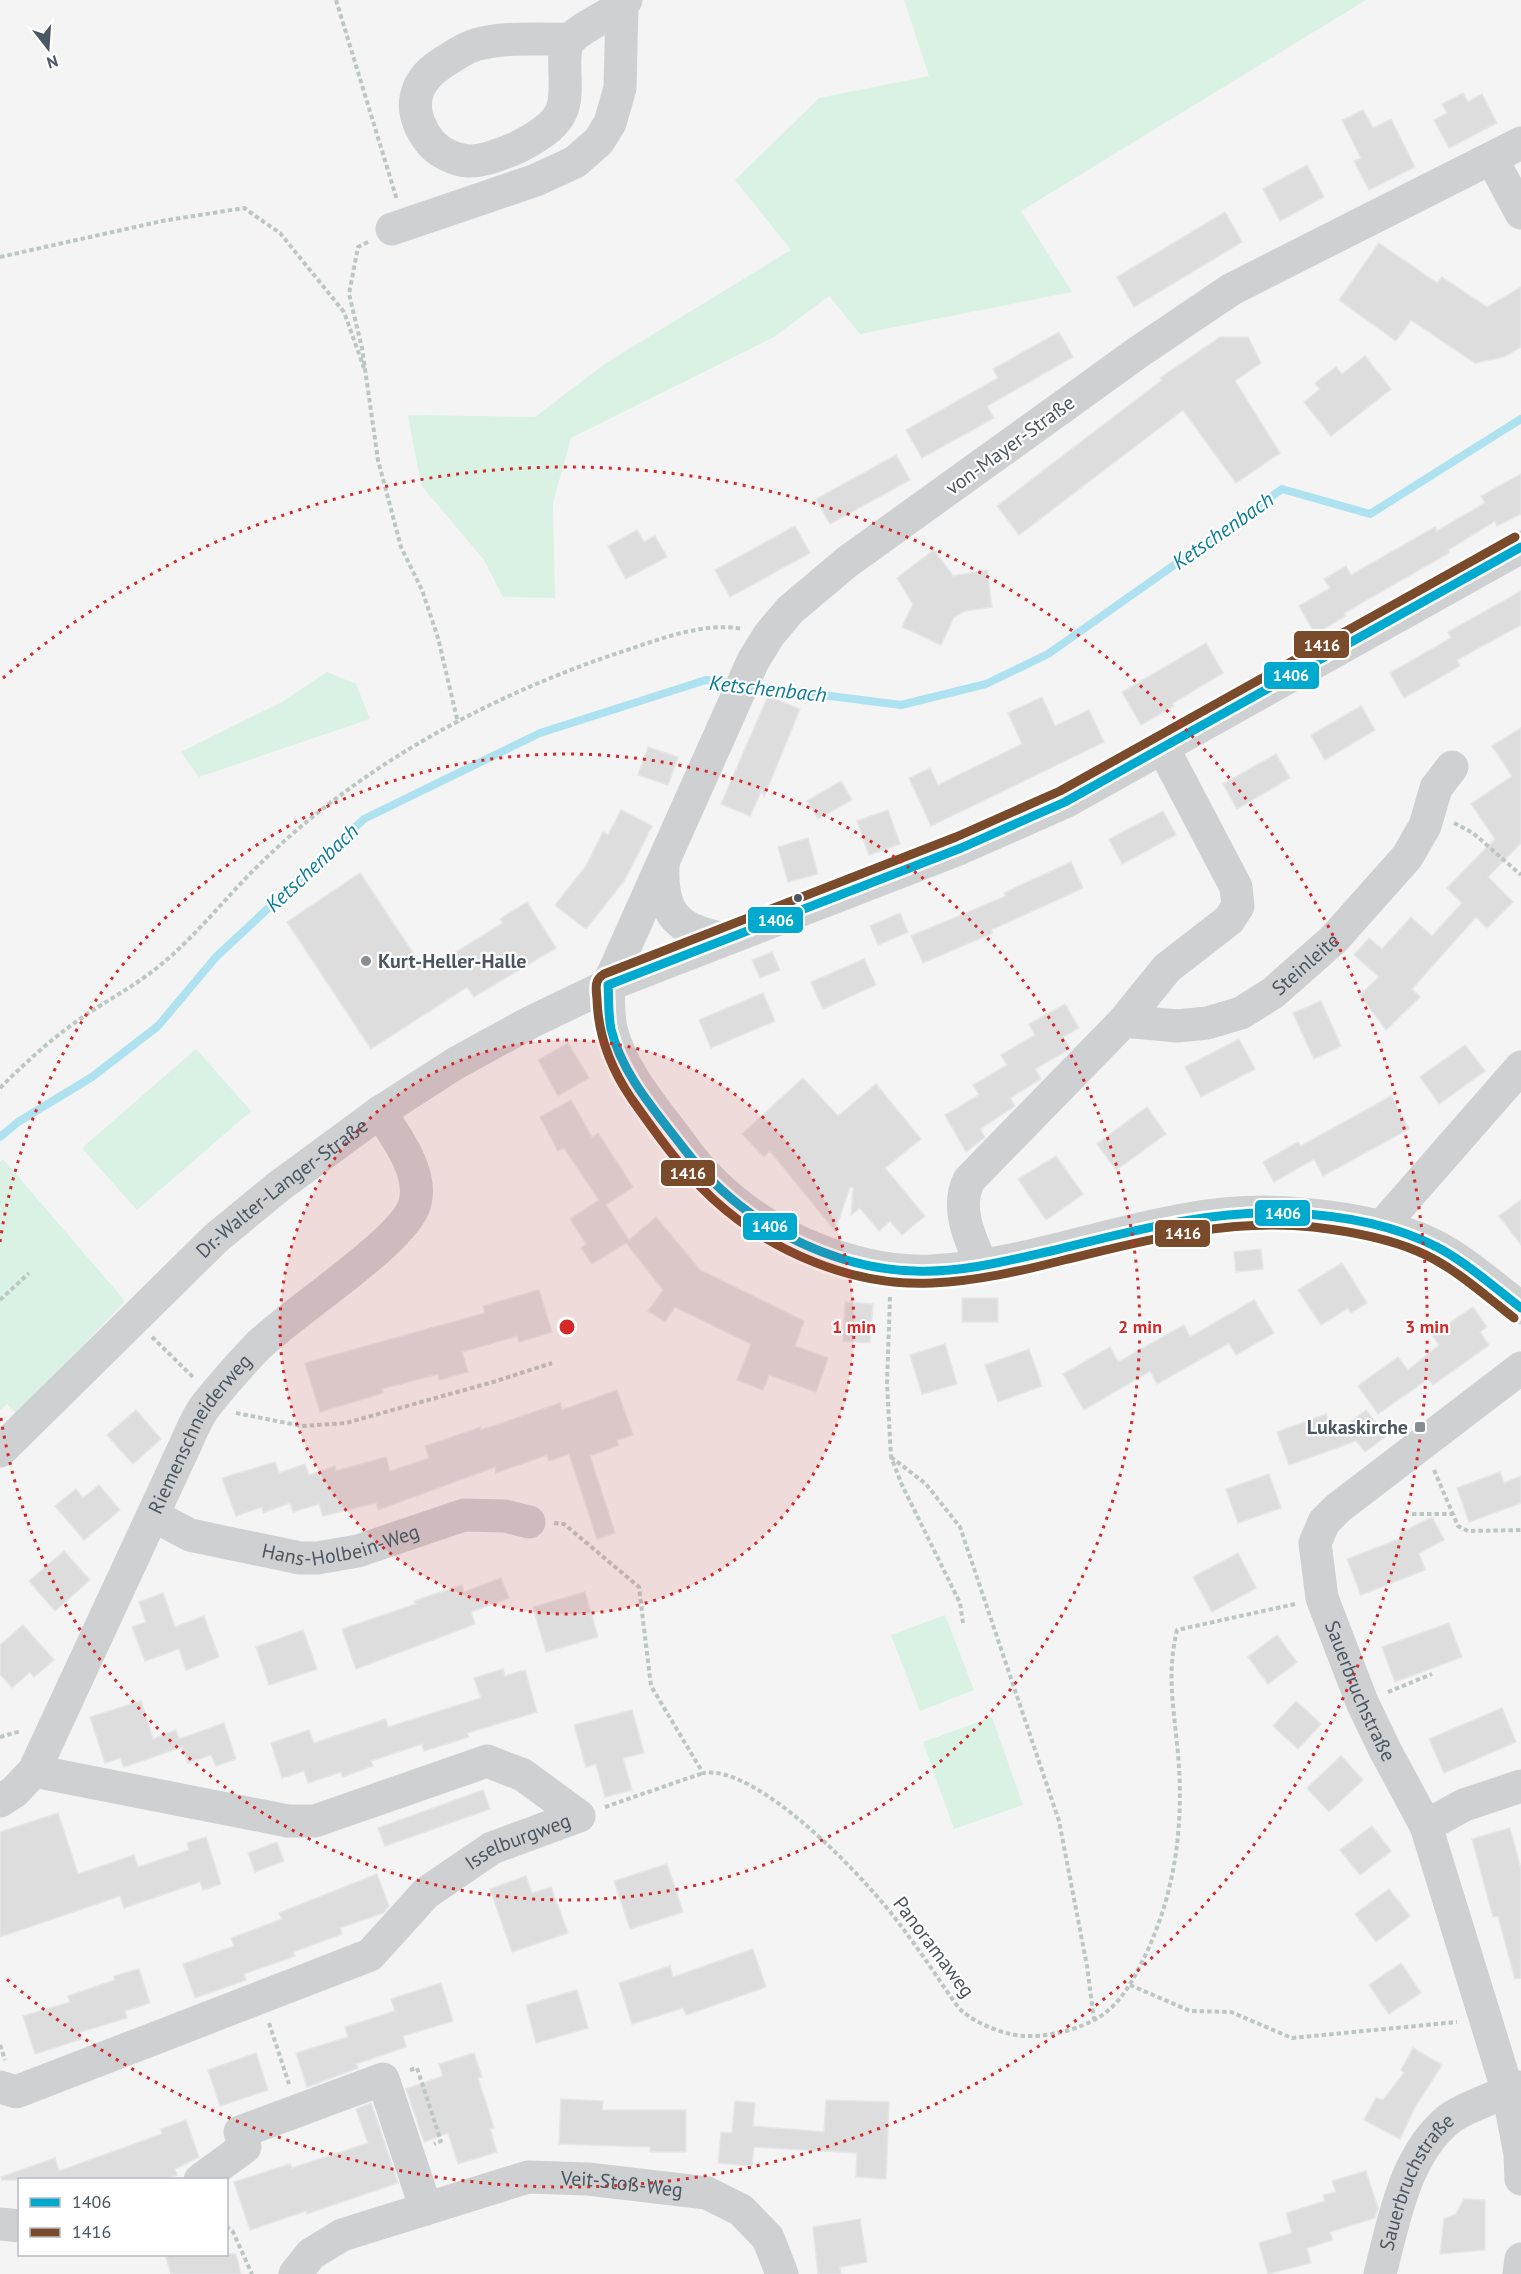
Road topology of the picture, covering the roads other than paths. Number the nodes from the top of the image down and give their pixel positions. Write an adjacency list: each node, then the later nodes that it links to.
1 (624, 3): 2 (street); 6 (street)
2 (570, 39): 2 (street)
3 (1521, 143): 4 (street, von-Mayer-Straße)
4 (1492, 159): 5 (street); 10 (street, von-Mayer-Straße)
5 (1521, 213)
6 (398, 227)
7 (1521, 547): 8 (street, Dr.-Walter-Langer-Straße)
8 (1163, 748): 11 (street, Dr.-Walter-Langer-Straße); 13 (street)
9 (1452, 767): 13 (street, Steinleite)
10 (663, 866): 11 (street, von-Mayer-Straße); 12 (street, von-Mayer-Straße)
11 (726, 939): 12 (street, Dr.-Walter-Langer-Straße)
12 (608, 985): 15 (street, Dr.-Walter-Langer-Straße); 17 (street)
13 (1124, 1021): 17 (street)
14 (1521, 1067): 16 (street)
15 (380, 1112): 20 (street, Dr.-Walter-Langer-Straße); 21 (street, Riemenschneiderweg)
16 (1381, 1227): 17 (street); 18 (street)
17 (982, 1264)
18 (1521, 1308)
19 (1521, 1368): 26 (street, Sauerbruchstraße)
20 (0, 1451)
21 (154, 1516): 22 (street, Hans-Holbein-Weg); 23 (street, Riemenschneiderweg)
22 (529, 1522)
23 (34, 1771): 25 (street, Riemenschneiderweg); 27 (street, Isselburgweg)
24 (1521, 1786): 26 (street)
25 (0, 1801)
26 (1426, 1826): 28 (street, Sauerbruchstraße)
27 (7, 2079)
28 (1514, 2090): 30 (street, Sauerbruchstraße); 37 (street, Sauerbruchstraße)
29 (203, 2178): 31 (street)
30 (1521, 2179)
31 (426, 2209): 35 (street, Veit-Stoß-Weg); 36 (street, Veit-Stoß-Weg)
32 (0, 2224): 33 (street)
33 (18, 2226)
34 (1521, 2259): 38 (street)
35 (295, 2274)
36 (783, 2274)
37 (1380, 2274)
38 (1519, 2274)

